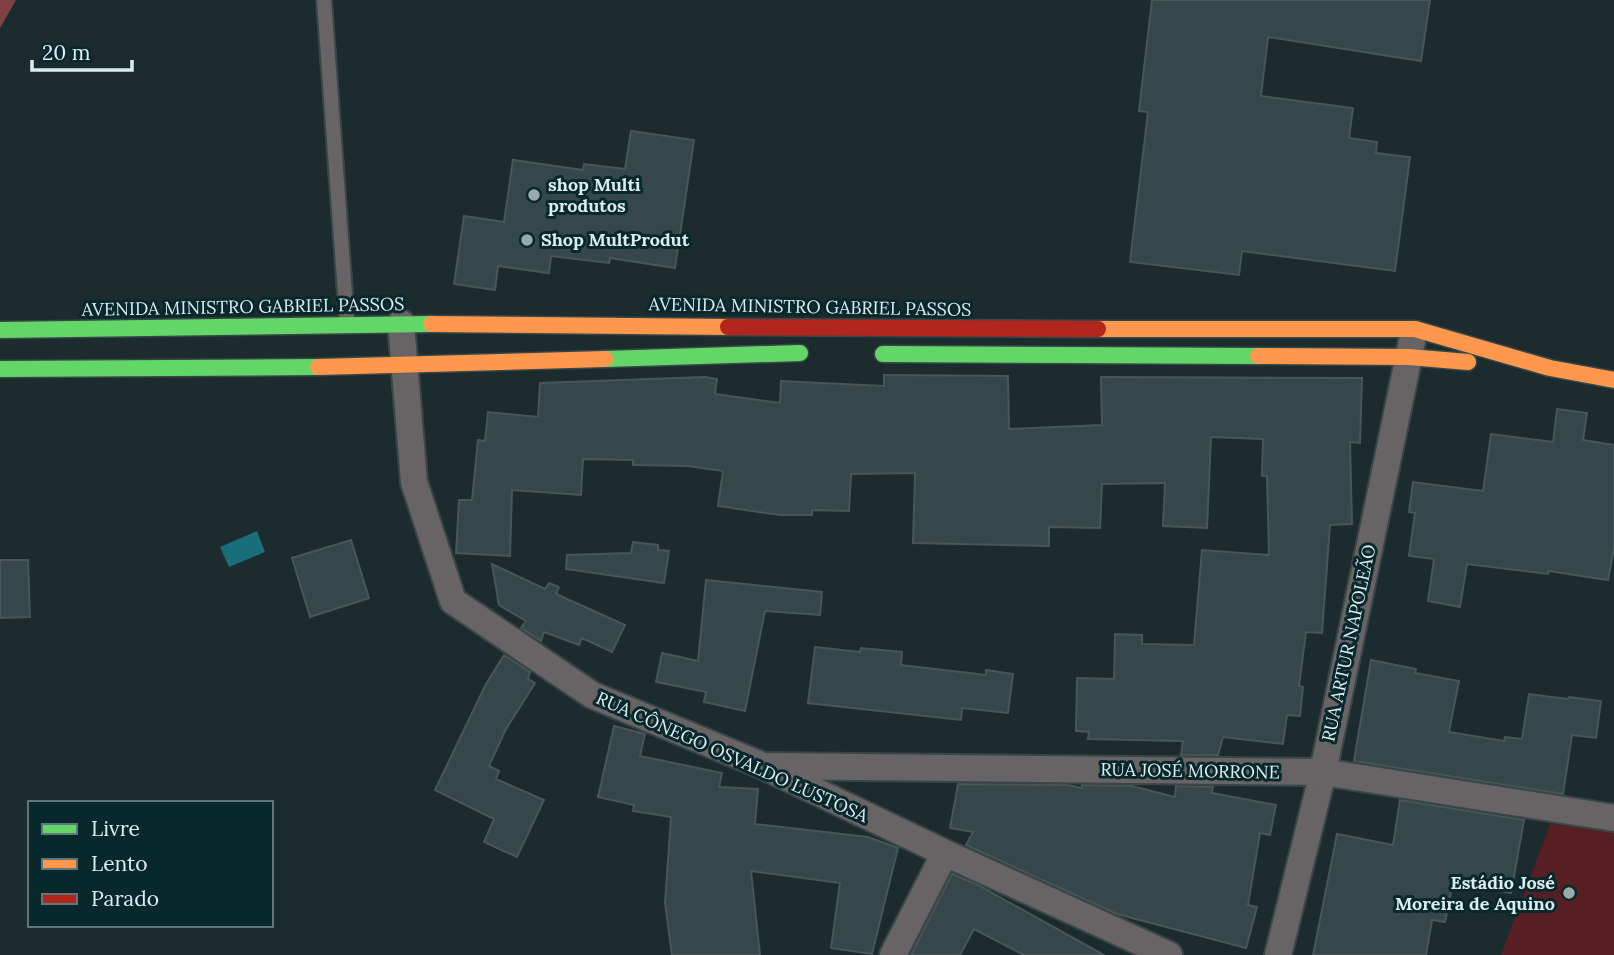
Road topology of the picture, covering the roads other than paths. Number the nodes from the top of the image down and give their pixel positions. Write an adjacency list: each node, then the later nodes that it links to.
1 (324, 0): 3 (lane)
2 (401, 323): 3 (main road, AVENIDA MINISTRO GABRIEL PASSOS); 4 (main road, AVENIDA MINISTRO GABRIEL PASSOS); 11 (street, RUA CÔNEGO OSVALDO LUSTOSA)
3 (347, 324): 6 (main road, AVENIDA MINISTRO GABRIEL PASSOS)
4 (994, 328): 5 (main road, AVENIDA MINISTRO GABRIEL PASSOS); 9 (main road)
5 (1415, 329): 10 (street, RUA ARTUR NAPOLEÃO); 12 (main road, AVENIDA MINISTRO GABRIEL PASSOS)
6 (0, 330)
7 (820, 353): 11 (main road)
8 (873, 354): 9 (main road)
9 (994, 354): 10 (main road)
10 (1409, 357): 12 (main road); 16 (street, RUA ARTUR NAPOLEÃO)
11 (403, 366): 13 (main road); 15 (street, RUA CÔNEGO OSVALDO LUSTOSA)
12 (1550, 368): 14 (main road, AVENIDA MINISTRO GABRIEL PASSOS)
13 (0, 369)
14 (1614, 380)
15 (761, 765): 16 (street, RUA JOSÉ MORRONE); 18 (street, RUA CÔNEGO OSVALDO LUSTOSA)
16 (1322, 772): 17 (street, RUA JOSÉ MORRONE); 21 (street, RUA ARTUR NAPOLEÃO)
17 (1614, 818)
18 (945, 853): 19 (street); 20 (street, RUA CÔNEGO OSVALDO LUSTOSA)
19 (893, 955)
20 (1169, 955)
21 (1278, 955)

